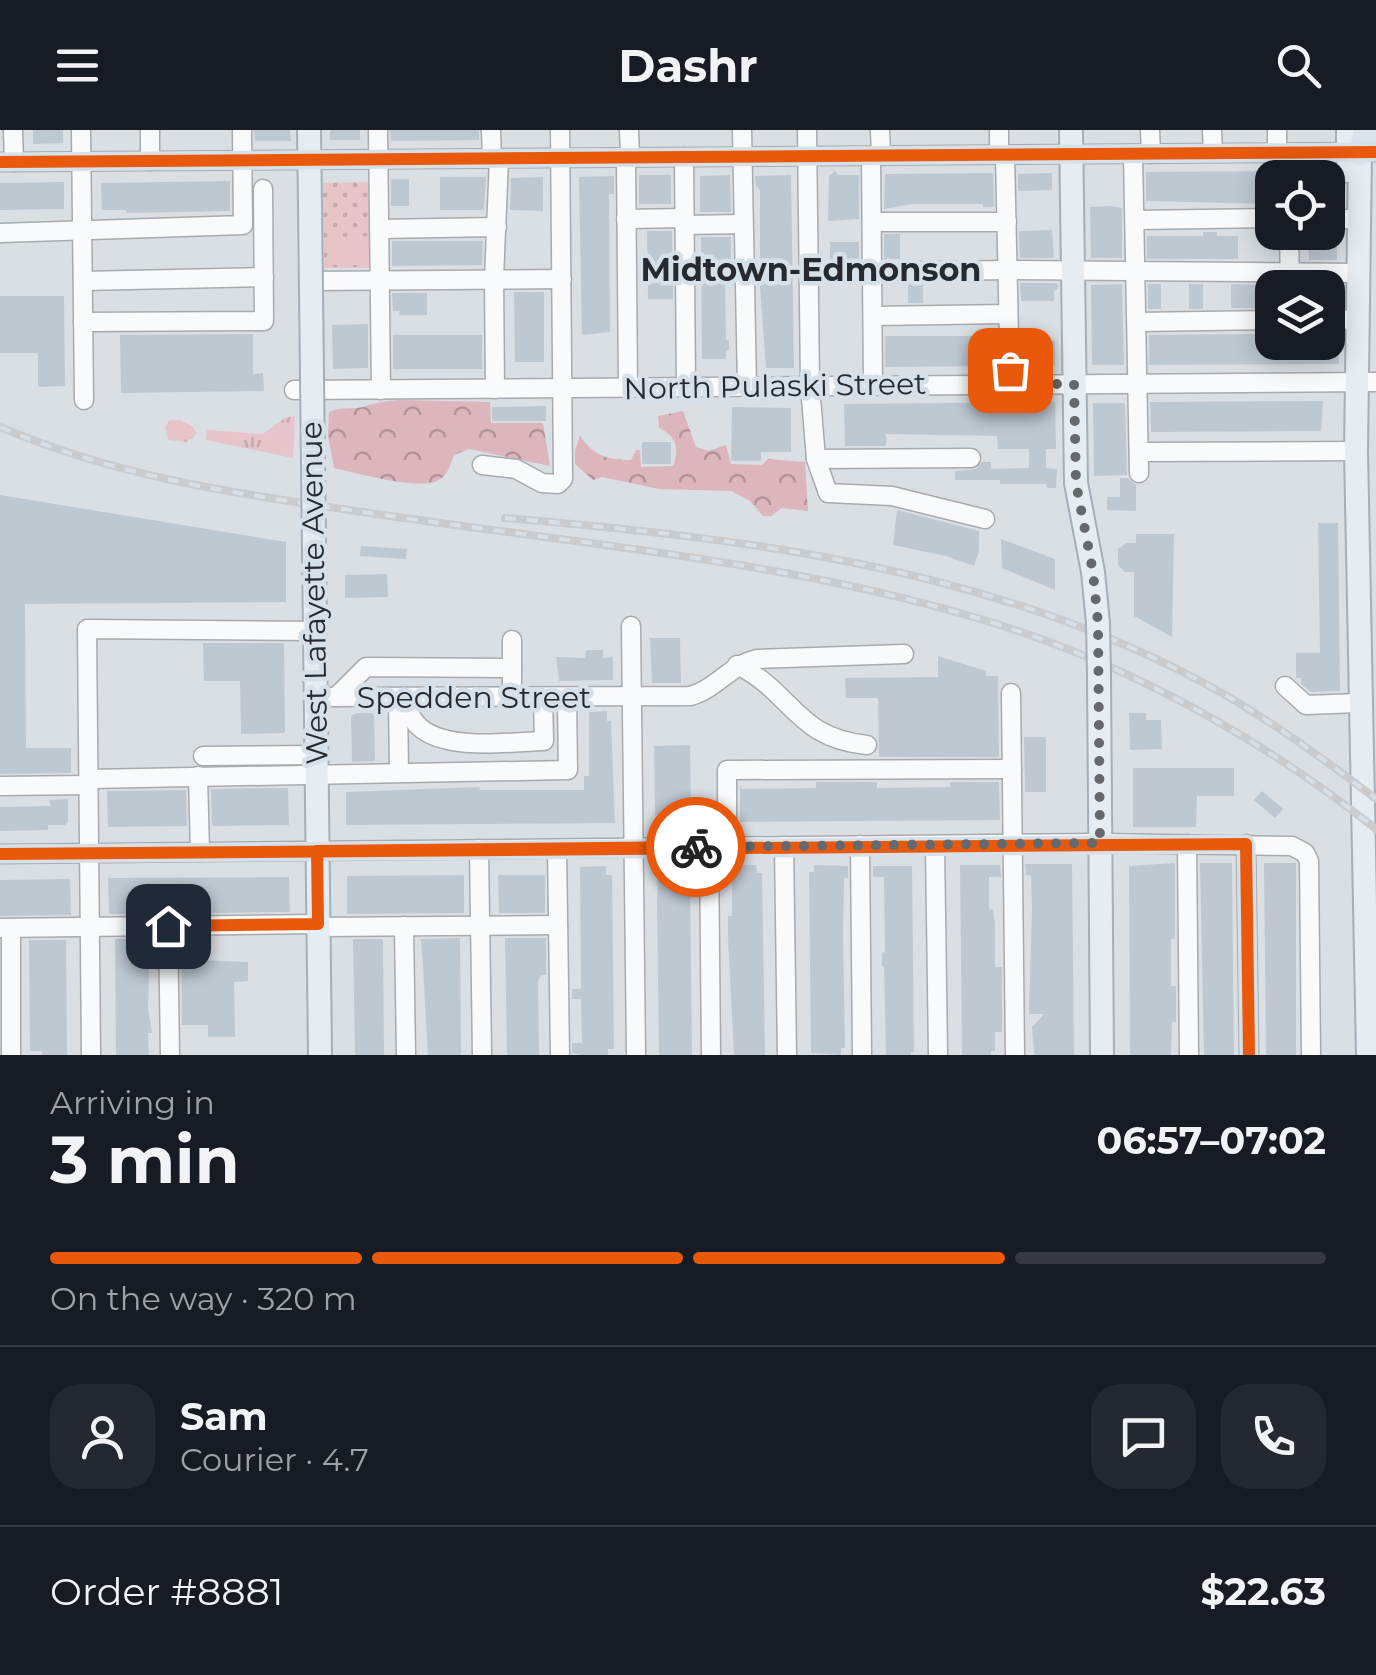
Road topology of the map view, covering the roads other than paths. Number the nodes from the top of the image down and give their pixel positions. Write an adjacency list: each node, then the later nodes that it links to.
1 (13, 130): 36 (street)
2 (81, 130): 34 (street)
3 (150, 130): 35 (street)
4 (242, 130): 32 (street)
5 (309, 130): 33 (main road, West Lafayette Avenue)
6 (378, 130): 31 (street)
7 (491, 130): 28 (street)
8 (560, 130): 29 (street)
9 (629, 130): 30 (street)
10 (742, 130): 24 (street)
11 (808, 130): 25 (street)
12 (880, 130): 26 (street)
13 (998, 130): 23 (street)
14 (1070, 130): 21 (main road)
15 (1150, 130): 22 (street)
16 (1212, 130): 19 (street)
17 (1276, 130): 20 (street)
18 (1360, 141): 20 (street); 38 (main road); 51 (main road)
19 (1213, 153): 20 (street); 22 (street)
20 (1277, 153)
21 (1071, 154): 22 (street); 23 (street); 53 (main road)
22 (1142, 154): 41 (street)
23 (1002, 155): 26 (street); 44 (street)
24 (742, 156): 25 (street); 27 (street); 45 (street)
25 (808, 156): 26 (street); 54 (street)
26 (876, 156): 43 (street)
27 (684, 157): 30 (street); 42 (street)
28 (495, 158): 29 (street); 31 (street); 46 (street)
29 (560, 158): 30 (street); 62 (street)
30 (628, 158): 40 (street)
31 (378, 159): 33 (street); 47 (street)
32 (242, 160): 33 (street); 35 (street); 49 (street)
33 (310, 160): 95 (main road, West Lafayette Avenue, bridge)
34 (82, 161): 35 (street); 36 (street); 49 (street)
35 (150, 161)
36 (7, 162)
37 (263, 189): 59 (street)
38 (1345, 194)
39 (1255, 218): 41 (street)
40 (626, 219): 42 (street); 80 (street)
41 (1135, 220): 56 (street)
42 (684, 222): 45 (street); 81 (street)
43 (872, 222): 44 (street); 55 (street)
44 (1007, 222): 52 (street)
45 (744, 224): 78 (street)
46 (497, 226): 47 (street); 61 (street)
47 (379, 229): 63 (street)
48 (1345, 229): 51 (main road)
49 (82, 230): 50 (street); 64 (street)
50 (0, 233)
51 (1359, 249): 57 (main road)
52 (1008, 270): 53 (street); 55 (street); 65 (street)
53 (1072, 270): 56 (street); 74 (main road)
54 (809, 273): 55 (street); 76 (street)
55 (872, 273): 66 (street)
56 (1136, 273): 60 (street); 71 (street)
57 (1358, 273): 58 (street); 69 (main road)
58 (1345, 274)
59 (264, 277): 64 (street); 70 (street)
60 (1255, 278)
61 (494, 279): 62 (street); 63 (street); 82 (street)
62 (562, 279): 79 (street)
63 (380, 280): 83 (street, West Lafayette Avenue); 84 (street)
64 (83, 281): 70 (street)
65 (1008, 314): 66 (street); 73 (street)
66 (872, 316): 77 (street)
67 (1255, 320): 71 (street)
68 (1345, 320): 69 (street)
69 (1357, 320): 72 (main road)
70 (84, 322): 85 (street)
71 (1137, 322): 75 (street)
72 (1366, 382): 75 (street, North Pulaski Street); 86 (main road)
73 (1010, 384): 74 (street, North Pulaski Street); 77 (street, North Pulaski Street)
74 (1074, 384): 75 (street, North Pulaski Street); 117 (main road, bridge)
75 (1138, 384): 87 (street)
76 (810, 386): 77 (street, North Pulaski Street); 78 (street, North Pulaski Street); 89 (street)
77 (873, 386)
78 (747, 387): 81 (street, North Pulaski Street)
79 (563, 388): 80 (street, North Pulaski Street); 82 (street, North Pulaski Street); 90 (street)
80 (628, 388): 81 (street, North Pulaski Street)
81 (686, 388)
82 (495, 389): 84 (street, North Pulaski Street)
83 (303, 390): 84 (street, North Pulaski Street)
84 (382, 390)
85 (84, 400)
86 (1356, 451): 87 (street); 93 (main road)
87 (1139, 452): 91 (street)
88 (971, 458): 89 (street)
89 (816, 459): 92 (street)
90 (482, 466)
91 (1139, 473)
92 (985, 519)
93 (1367, 612): 108 (main road)
94 (631, 626): 107 (street)
95 (314, 630): 102 (main road, West Lafayette Avenue); 115 (street)
96 (512, 640): 99 (street)
97 (904, 654): 98 (street)
98 (736, 665): 107 (street, Spedden Street); 109 (street)
99 (512, 668): 102 (street); 104 (street)
100 (1284, 686): 108 (street)
101 (1011, 693): 112 (street)
102 (326, 697): 103 (street, Spedden Street); 111 (main road, West Lafayette Avenue)
103 (402, 698): 104 (street, Spedden Street); 105 (street); 113 (street)
104 (512, 698): 105 (street, Spedden Street)
105 (544, 698): 106 (street, Spedden Street)
106 (567, 698): 107 (street, Spedden Street); 113 (street)
107 (632, 698): 126 (street)
108 (1359, 703): 157 (main road)
109 (867, 745)
110 (203, 756): 111 (street)
111 (316, 764): 113 (street); 114 (street); 128 (main road, West Lafayette Avenue)
112 (1012, 769): 118 (street); 124 (street)
113 (400, 772)
114 (198, 776): 115 (street); 129 (street)
115 (88, 782): 116 (street); 130 (street)
116 (0, 786)
117 (1100, 843): 118 (street); 119 (street); 153 (main road)
118 (1012, 844): 121 (street); 152 (street)
119 (1187, 844): 120 (street); 154 (street)
120 (1246, 844): 155 (street); 156 (street)
121 (936, 845): 123 (street); 151 (street)
122 (784, 846): 123 (street); 124 (street); 149 (street)
123 (860, 846): 150 (street)
124 (718, 847): 126 (street); 148 (street)
125 (557, 848): 126 (street); 127 (street); 132 (street)
126 (634, 848): 147 (street)
127 (479, 849): 128 (street); 136 (street)
128 (317, 851): 129 (street); 134 (main road, West Lafayette Avenue)
129 (200, 852): 130 (street)
130 (89, 853): 131 (street); 137 (street)
131 (0, 854)
132 (558, 925): 136 (street); 146 (street)
133 (168, 926): 134 (street); 137 (street); 142 (street)
134 (318, 926): 135 (street); 143 (main road, West Lafayette Avenue)
135 (404, 926): 136 (street); 144 (street)
136 (480, 926): 145 (street)
137 (90, 927): 138 (street); 141 (street)
138 (5, 928): 139 (street)
139 (5, 1032): 140 (street)
140 (11, 1055)
141 (91, 1055)
142 (170, 1055)
143 (320, 1055)
144 (406, 1055)
145 (482, 1055)
146 (560, 1055)
147 (636, 1055)
148 (712, 1055)
149 (787, 1055)
150 (862, 1055)
151 (938, 1055)
152 (1015, 1055)
153 (1102, 1055)
154 (1190, 1055)
155 (1249, 1055)
156 (1311, 1055)
157 (1368, 1055)

